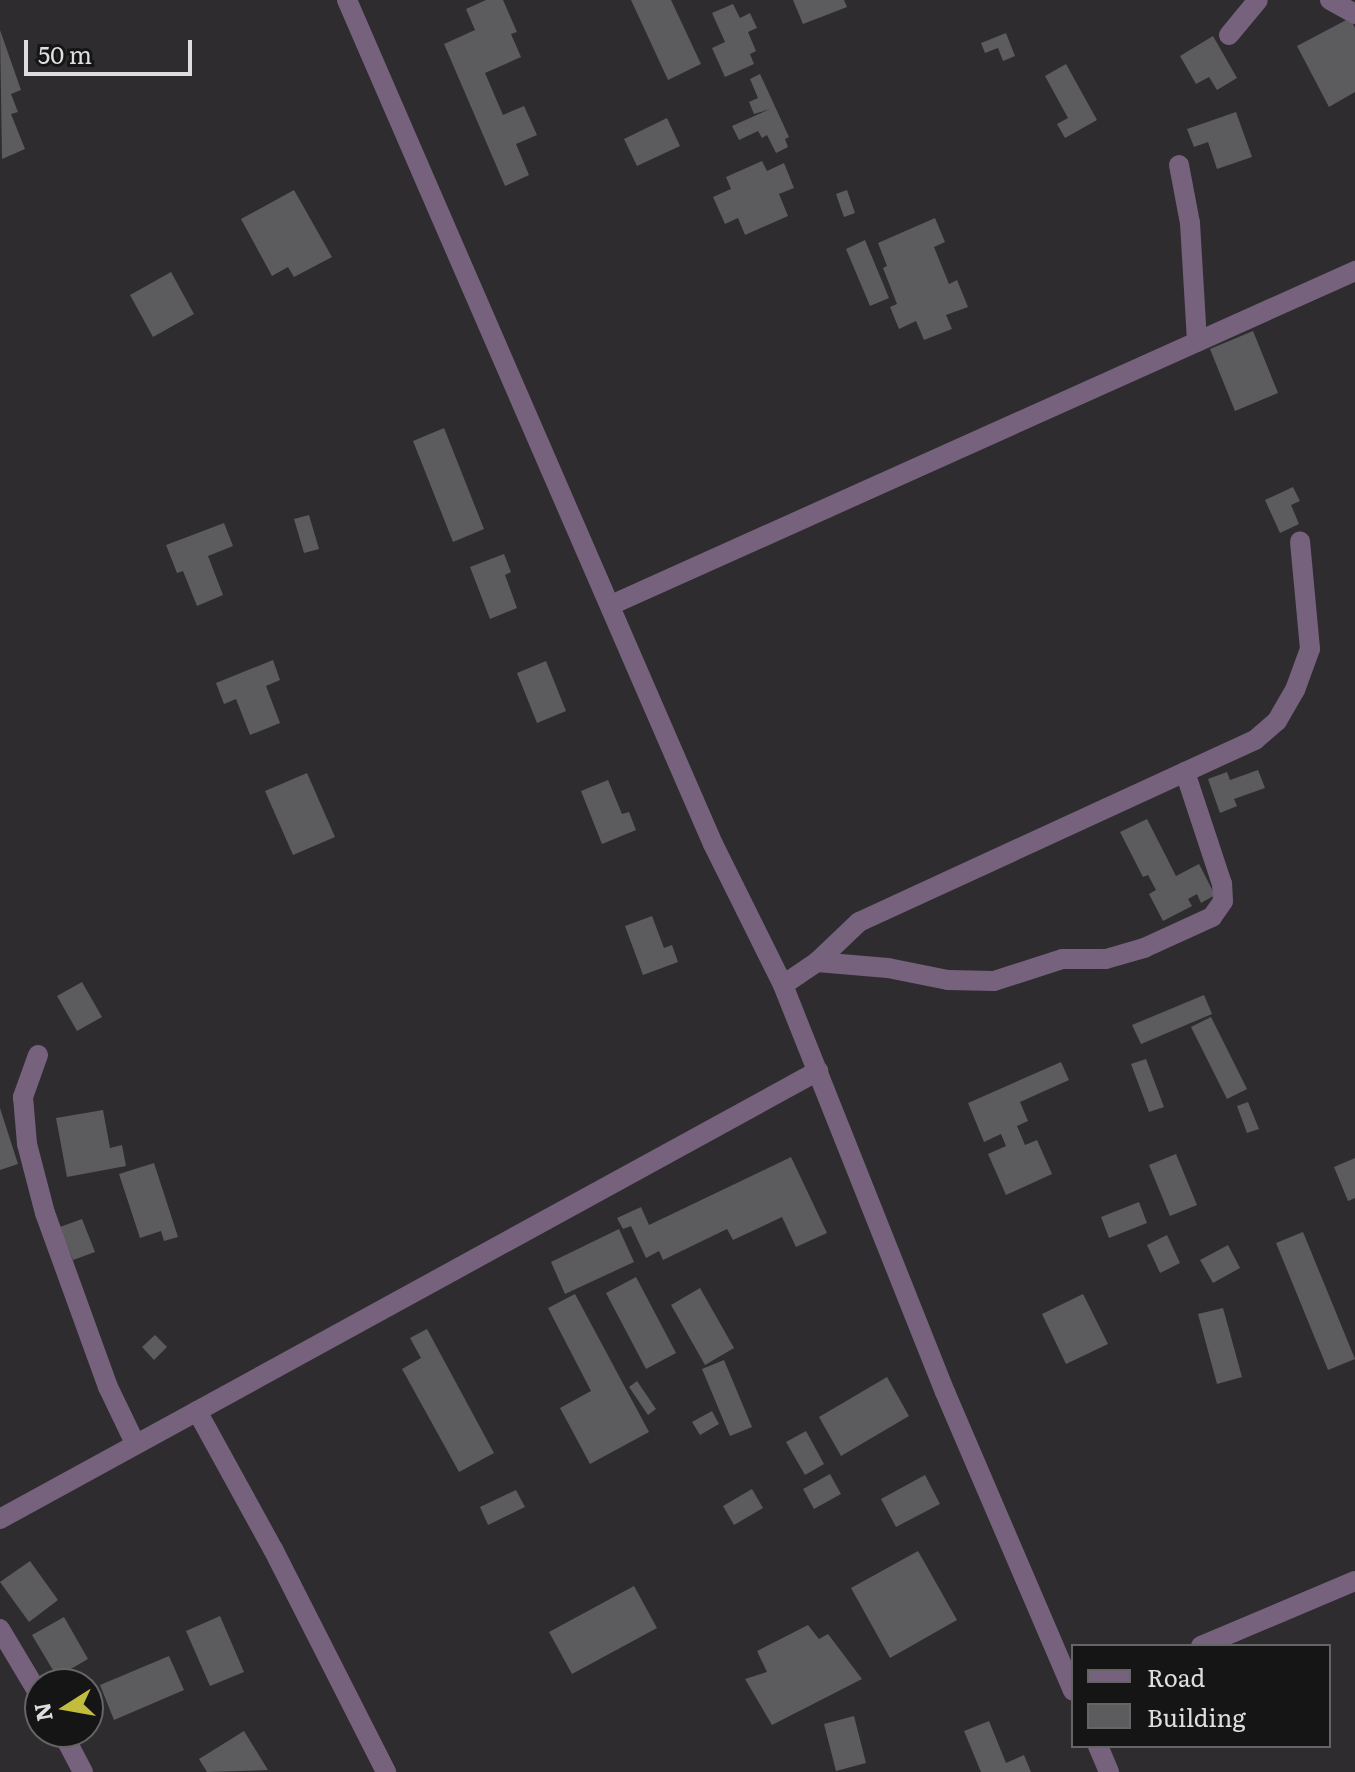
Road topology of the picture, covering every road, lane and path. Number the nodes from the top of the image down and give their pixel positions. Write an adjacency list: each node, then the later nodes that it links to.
1 (347, 0): 10 (street)
2 (1330, 0): 4 (street)
3 (1255, 4): 5 (street)
4 (1355, 14)
5 (1229, 35)
6 (1179, 165): 8 (street)
7 (1355, 271): 8 (street)
8 (1197, 342): 10 (street)
9 (1300, 541): 11 (street)
10 (611, 605): 13 (street)
11 (1185, 772): 12 (street); 12 (street)
12 (817, 962): 13 (street)
13 (783, 985): 15 (street)
14 (38, 1055): 17 (street)
15 (818, 1071): 16 (street); 23 (street)
16 (197, 1411): 17 (street); 27 (street)
17 (135, 1443): 18 (street)
18 (0, 1519)
19 (1355, 1581): 21 (street)
20 (0, 1629): 22 (street)
21 (1206, 1644)
22 (24, 1669)
23 (1071, 1686)
24 (70, 1748): 26 (street)
25 (1099, 1748): 28 (street)
26 (83, 1772)
27 (386, 1772)
28 (1109, 1772)

